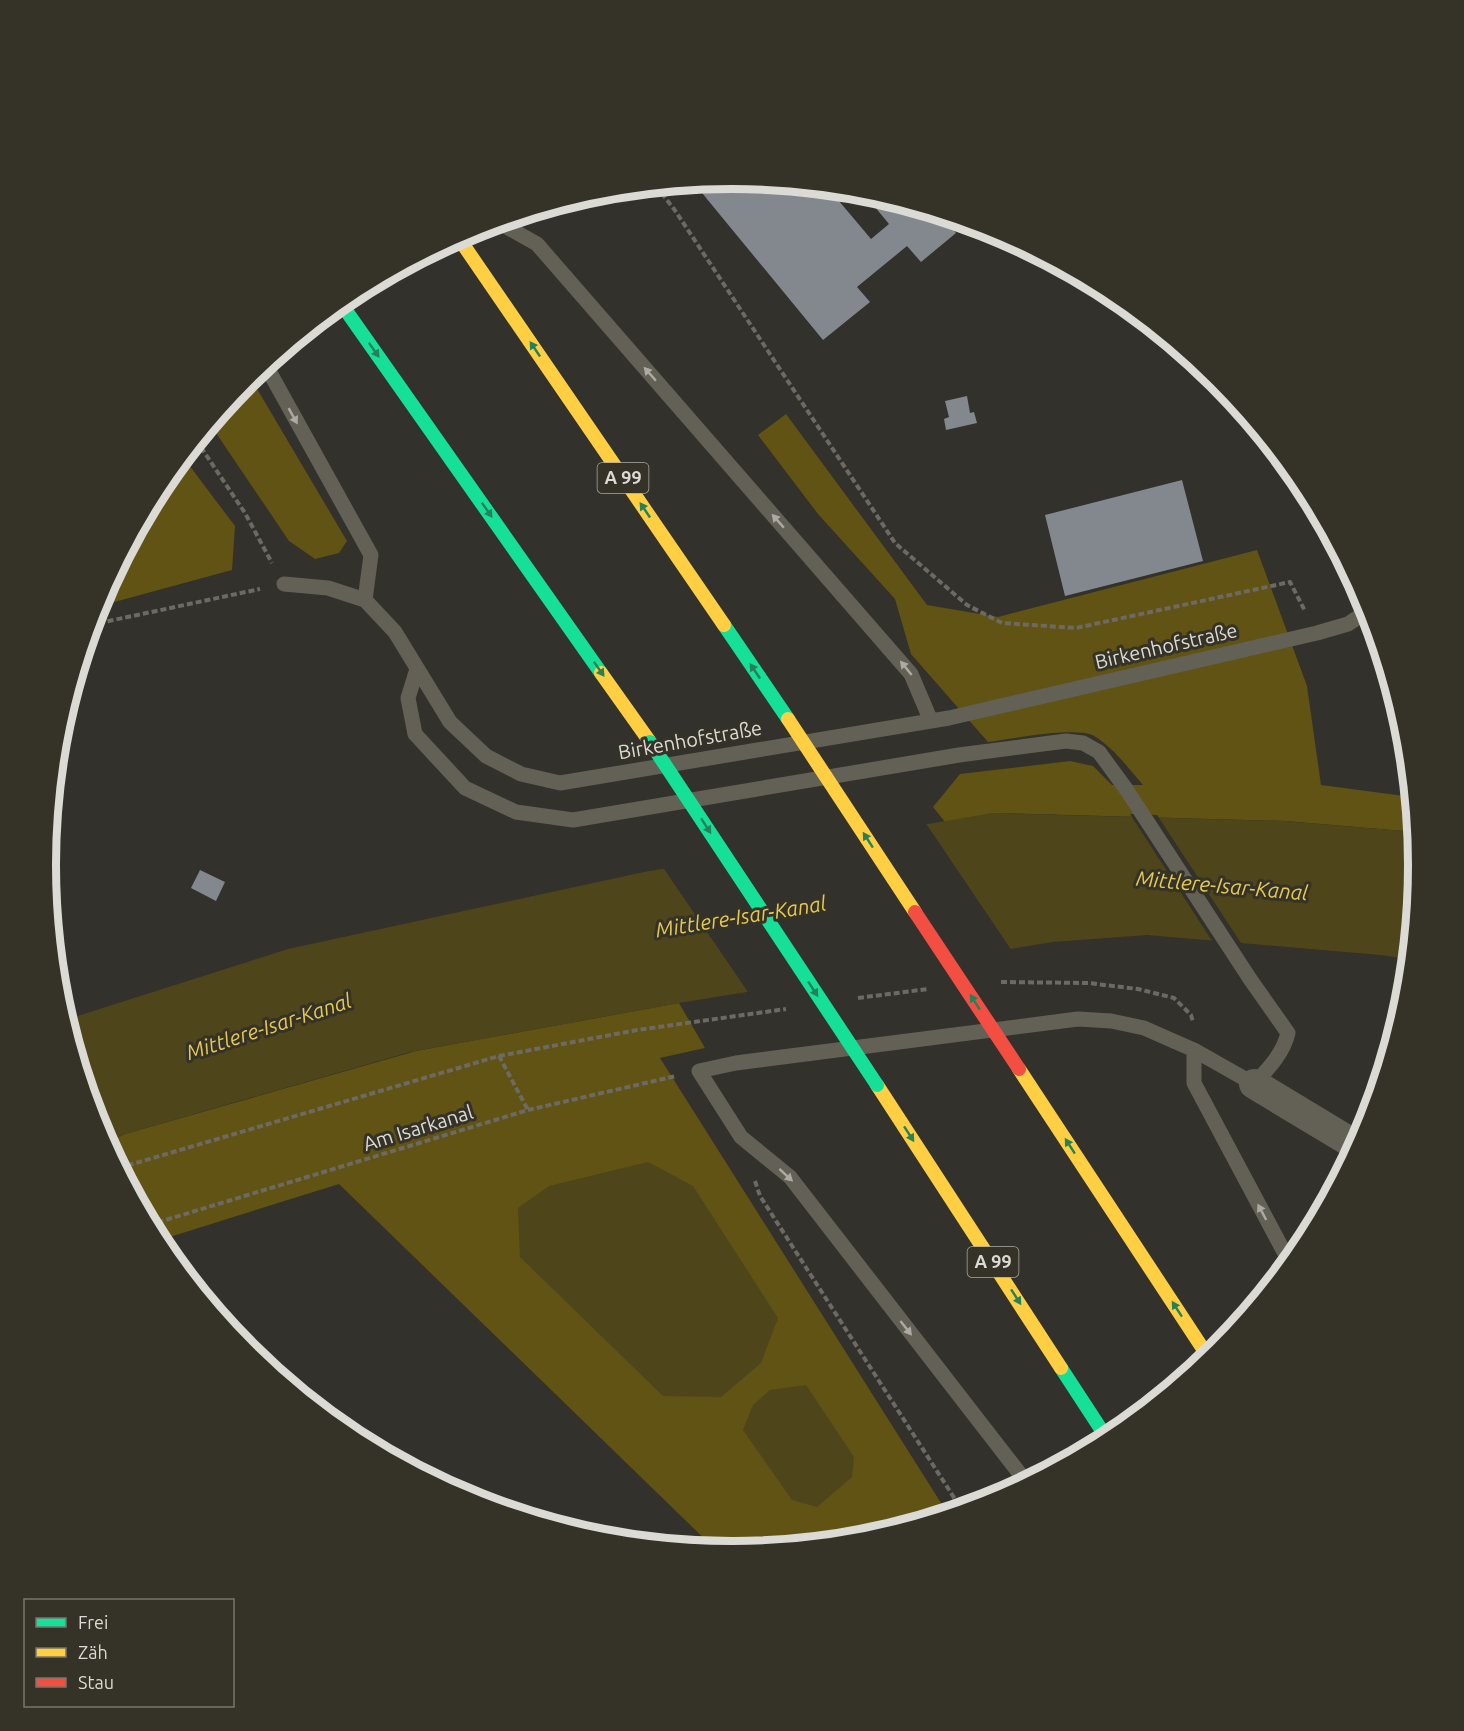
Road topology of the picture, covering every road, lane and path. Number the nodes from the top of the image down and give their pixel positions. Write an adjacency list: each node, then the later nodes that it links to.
1 (661, 193): 11 (path)
2 (508, 228): 13 (lane, one-way to 2)
3 (463, 245): 29 (highway, A 99, one-way to 3, bridge)
4 (346, 310): 30 (highway, A 99, one-way to 30, bridge)
5 (270, 372): 8 (lane, one-way to 8)
6 (201, 447): 7 (path)
7 (284, 584): 8 (lane, Birkenhofstraße); 10 (path)
8 (364, 600): 12 (lane, Birkenhofstraße)
9 (1360, 616): 11 (lane, Birkenhofstraße)
10 (101, 623)
11 (1317, 633): 13 (lane, Birkenhofstraße)
12 (417, 669): 13 (lane, Birkenhofstraße); 22 (lane)
13 (931, 721)
14 (1013, 981): 15 (path)
15 (1001, 982)
16 (931, 989): 17 (path)
17 (850, 999)
18 (792, 1008): 20 (path)
19 (1194, 1050): 21 (lane); 22 (lane); 28 (lane, one-way to 19)
20 (499, 1056): 23 (path); 26 (path)
21 (699, 1071): 23 (path, Am Isarkanal); 24 (lane)
22 (1254, 1084): 25 (street)
23 (528, 1110): 27 (path, Am Isarkanal)
24 (741, 1137): 31 (lane, one-way to 31); 32 (path)
25 (1350, 1141)
26 (126, 1166)
27 (158, 1222)
28 (1285, 1254)
29 (1204, 1350)
30 (1102, 1431)
31 (1022, 1476)
32 (957, 1503)

